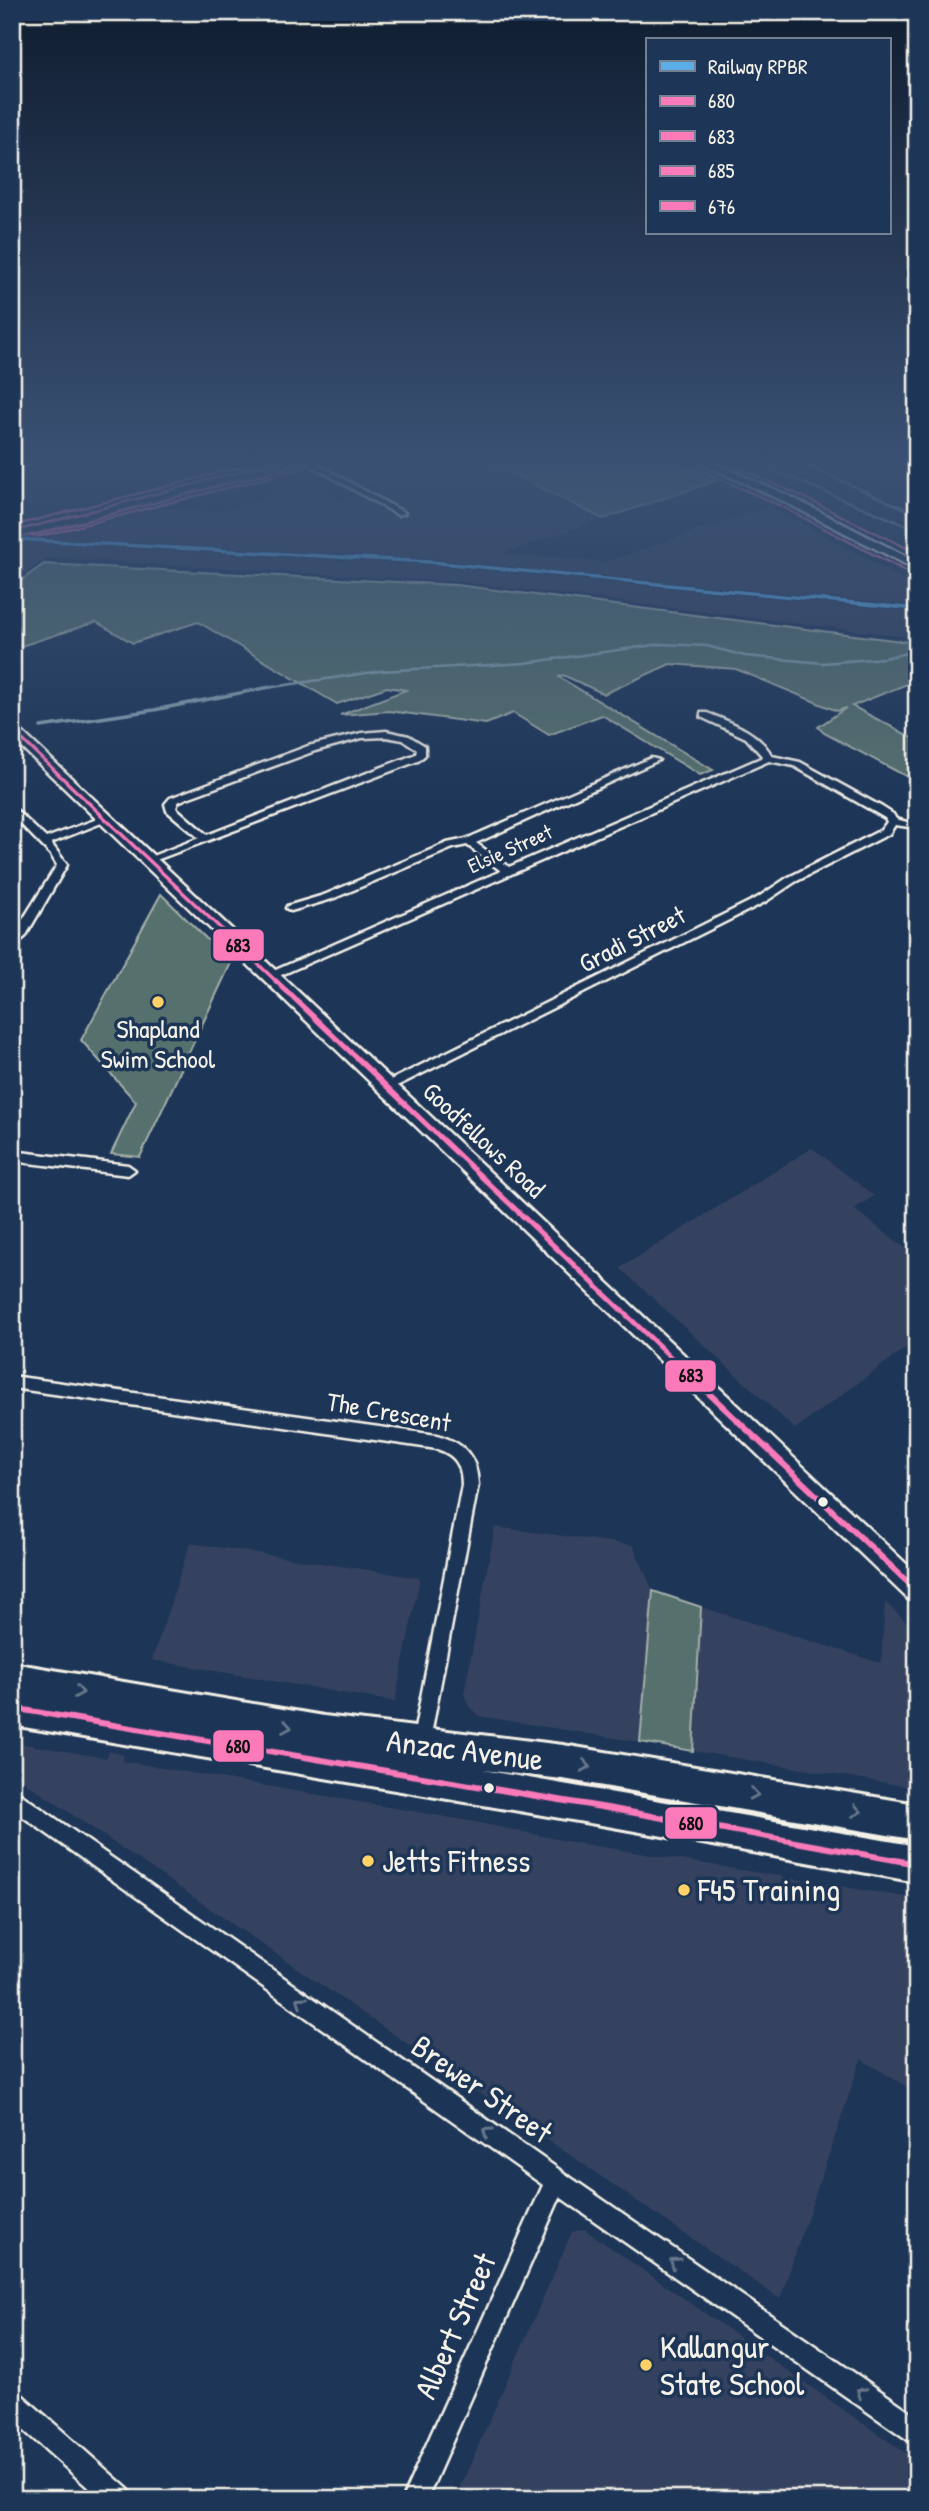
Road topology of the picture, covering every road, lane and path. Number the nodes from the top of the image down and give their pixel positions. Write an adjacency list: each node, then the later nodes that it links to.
1 (704, 715): 3 (street)
2 (12, 730): 6 (street, Goodfellows Road)
3 (768, 758): 7 (street); 13 (street, Elsie Street)
4 (654, 760): 11 (street)
5 (12, 809): 10 (street)
6 (104, 820): 10 (street); 12 (street, Goodfellows Road)
7 (892, 822): 8 (street); 17 (street, Gradi Street)
8 (909, 824)
9 (206, 839): 9 (street); 12 (street)
10 (45, 842): 15 (street)
11 (469, 842): 13 (street); 14 (street)
12 (146, 860): 16 (street, Goodfellows Road)
13 (508, 870): 16 (street, Elsie Street)
14 (291, 908)
15 (12, 944)
16 (268, 976): 17 (street, Goodfellows Road)
17 (385, 1088): 21 (street, Goodfellows Road)
18 (12, 1156): 19 (street)
19 (128, 1170)
20 (12, 1382): 24 (street, The Crescent)
21 (917, 1591)
22 (12, 1679): 24 (highway, Anzac Avenue, one-way to 24)
23 (12, 1708): 27 (highway, Anzac Avenue)
24 (421, 1744): 26 (highway, Anzac Avenue, one-way to 26)
25 (12, 1797): 28 (street, Brewer Street, one-way to 25)
26 (917, 1822)
27 (917, 1864)
28 (556, 2181): 30 (street, Brewer Street, one-way to 28); 32 (street, Albert Street)
29 (12, 2403): 31 (street)
30 (917, 2431)
31 (120, 2499)
32 (414, 2499)

